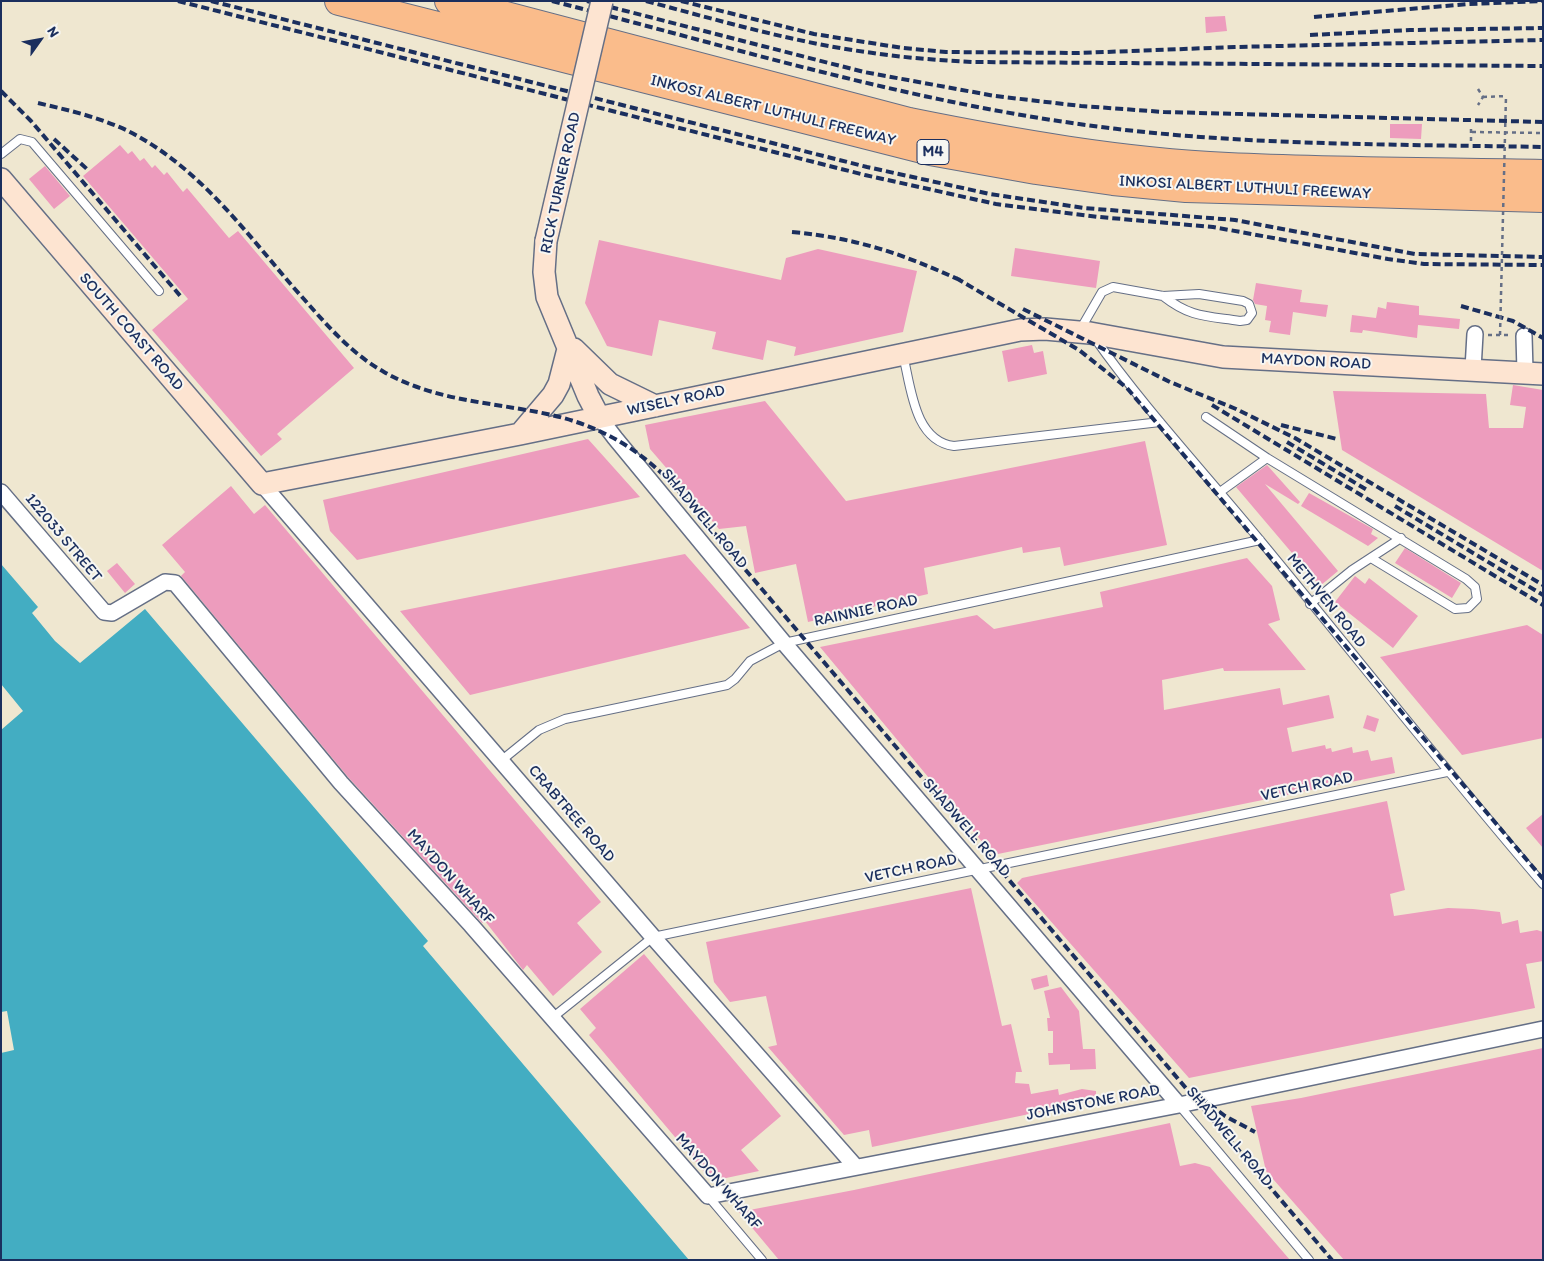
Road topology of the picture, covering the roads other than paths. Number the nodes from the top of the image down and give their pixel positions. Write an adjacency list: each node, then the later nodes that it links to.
1 (339, 1): 7 (highway, INKOSI ALBERT LUTHULI FREEWAY / M4)
2 (449, 1): 5 (highway, INKOSI ALBERT LUTHULI FREEWAY / M4)
3 (602, 1): 13 (street, RICK TURNER ROAD, bridge)
4 (1, 154): 8 (lane)
5 (1543, 174)
6 (1, 179): 23 (street, SOUTH COAST ROAD)
7 (1543, 198)
8 (159, 291)
9 (1163, 296): 9 (lane); 10 (lane)
10 (1085, 332): 14 (street, WISELY ROAD); 15 (street, MAYDON ROAD); 20 (lane, METHVEN ROAD)
11 (1475, 334): 15 (street)
12 (1524, 336): 16 (street)
13 (565, 344): 17 (street); 18 (street, RICK TURNER ROAD); 21 (street)
14 (903, 354): 17 (street, WISELY ROAD); 20 (lane)
15 (1473, 368): 16 (street, MAYDON ROAD)
16 (1534, 372)
17 (655, 406): 18 (street, WISELY ROAD)
18 (600, 417): 21 (street, WISELY ROAD); 31 (street, SHADWELL ROAD)
19 (1206, 417): 22 (lane)
20 (1160, 422): 25 (lane, METHVEN ROAD)
21 (520, 434): 23 (street, WISELY ROAD)
22 (1267, 458): 25 (lane); 26 (lane)
23 (262, 484): 32 (street, CRABTREE ROAD)
24 (1, 492): 30 (street, 122033 STREET)
25 (1220, 492): 27 (lane, METHVEN ROAD)
26 (1401, 538): 28 (lane); 28 (lane)
27 (1260, 540): 29 (lane, METHVEN ROAD); 31 (lane, RAINNIE ROAD)
28 (1371, 558): 29 (lane)
29 (1310, 604): 33 (lane, METHVEN ROAD)
30 (97, 606): 37 (street, MAYDON WHARF)
31 (784, 643): 32 (lane, RAINNIE ROAD); 34 (street, SHADWELL ROAD)
32 (502, 760): 36 (street, CRABTREE ROAD)
33 (1447, 772): 34 (lane, VETCH ROAD); 35 (lane, METHVEN ROAD)
34 (979, 869): 36 (lane, VETCH ROAD); 39 (street, SHADWELL ROAD)
35 (1543, 884)
36 (653, 937): 37 (lane, VETCH ROAD); 40 (street, CRABTREE ROAD)
37 (552, 1018): 41 (street, MAYDON WHARF)
38 (1543, 1029): 39 (street, JOHNSTONE ROAD)
39 (1179, 1105): 40 (street, JOHNSTONE ROAD); 43 (lane, SHADWELL ROAD)
40 (855, 1166): 41 (street, JOHNSTONE ROAD)
41 (708, 1196): 42 (lane, MAYDON WHARF)
42 (762, 1260)
43 (1309, 1260)

